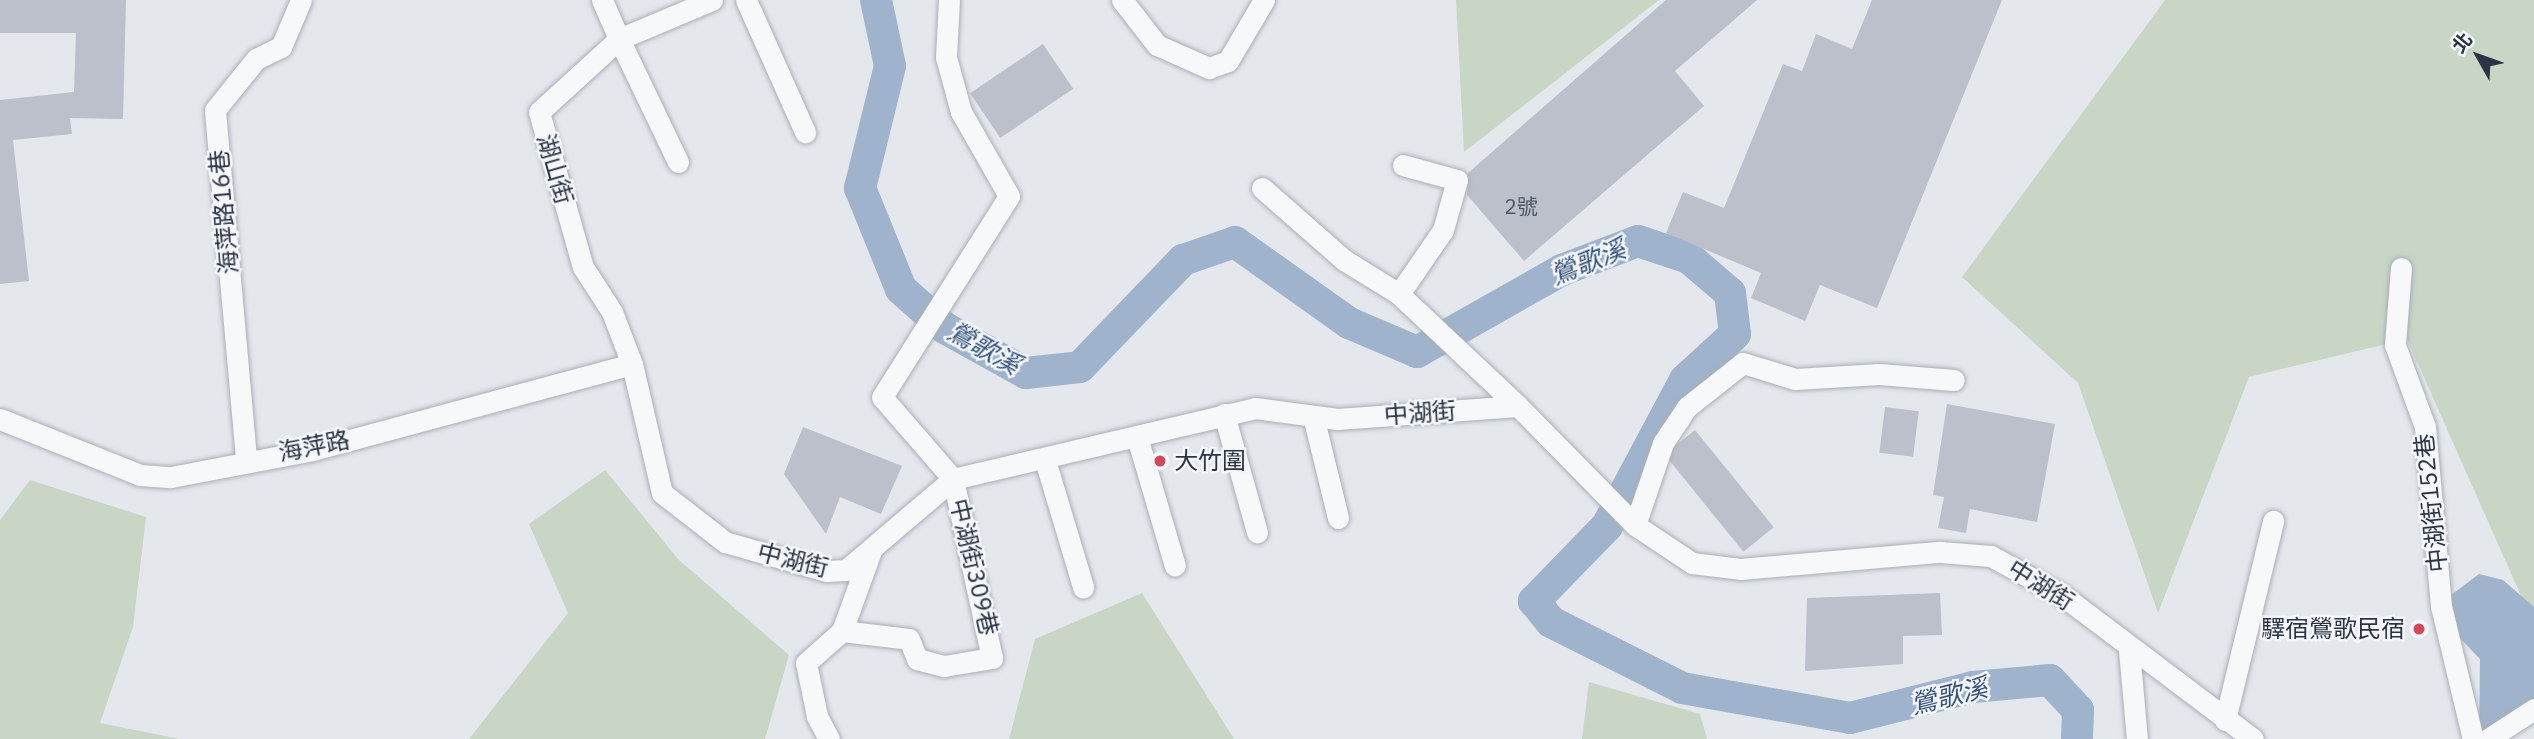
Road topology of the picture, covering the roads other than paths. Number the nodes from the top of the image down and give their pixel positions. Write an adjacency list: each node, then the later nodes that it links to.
1 (301, 0): 22 (street, 海萍路16巷)
2 (602, 0): 8 (street)
3 (712, 0): 8 (street)
4 (746, 0): 9 (street)
5 (949, 0): 24 (street)
6 (1122, 0): 7 (street)
7 (1264, 0)
8 (619, 39): 10 (street); 15 (street, 湖山街)
9 (805, 132)
10 (678, 162)
11 (1403, 165): 14 (street)
12 (1262, 188): 14 (street)
13 (2401, 268): 39 (street, 中湖街152巷)
14 (1399, 294): 17 (street)
15 (632, 364): 22 (street, 海萍路); 29 (street, 中湖街)
16 (1954, 380): 26 (street)
17 (1518, 406): 19 (street, 中湖街); 26 (street, 中湖街)
18 (1224, 414): 19 (street, 中湖街); 21 (street, 中湖街); 28 (street)
19 (1313, 416): 25 (street)
20 (0, 419): 22 (street, 海萍路)
21 (1137, 437): 23 (street, 中湖街); 30 (street)
22 (246, 458)
23 (1045, 460): 24 (street, 中湖街); 31 (street)
24 (953, 479): 29 (street, 中湖街); 32 (street, 中湖街309巷)
25 (1338, 518)
26 (1630, 520): 33 (street, 中湖街)
27 (2273, 521): 35 (street)
28 (1257, 532)
29 (871, 551): 32 (street)
30 (1175, 566)
31 (1083, 587)
32 (842, 631): 36 (street)
33 (2129, 650): 35 (street, 中湖街); 37 (street)
34 (2534, 709): 40 (street)
35 (2225, 720): 38 (street, 中湖街)
36 (829, 739)
37 (2137, 739)
38 (2253, 739)
39 (2473, 739)
40 (2488, 739)

